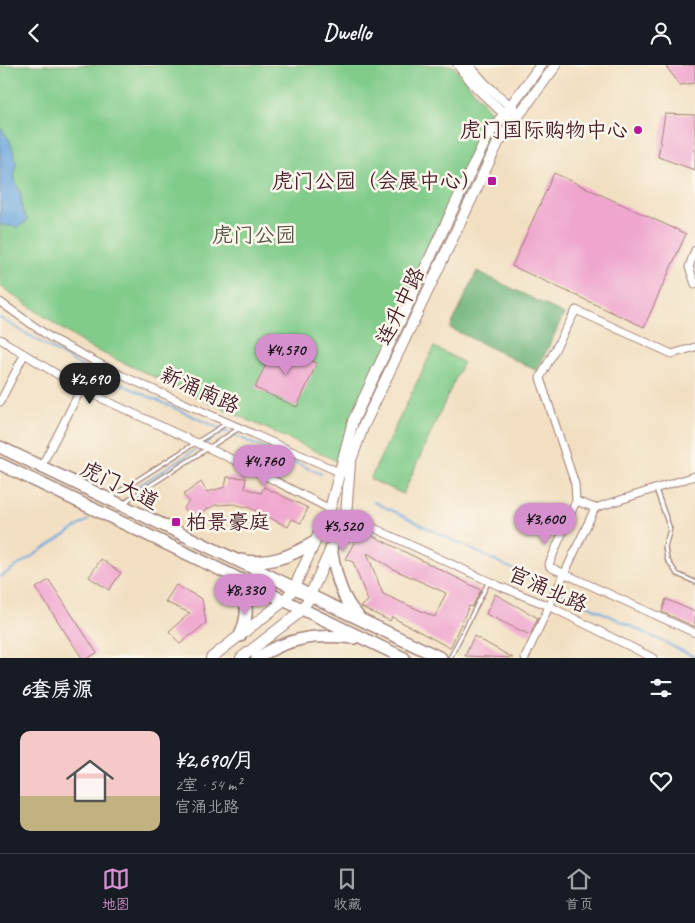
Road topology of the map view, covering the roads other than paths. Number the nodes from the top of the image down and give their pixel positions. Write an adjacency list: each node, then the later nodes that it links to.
1 (458, 65): 5 (street)
2 (468, 65): 5 (street)
3 (541, 65): 5 (main road, 连升中路)
4 (556, 65): 6 (main road, 连升中路)
5 (507, 110): 6 (street); 22 (main road, 连升中路)
6 (516, 118): 30 (main road, 连升中路)
7 (695, 250): 8 (street)
8 (695, 284)
9 (0, 302): 15 (street, 新涌南路)
10 (0, 339): 12 (street)
11 (695, 347): 26 (street)
12 (24, 355): 13 (street); 14 (street)
13 (81, 389): 17 (street); 21 (street)
14 (0, 402)
15 (226, 424): 16 (street, 新涌南路); 17 (lane)
16 (237, 429): 19 (lane); 22 (street, 新涌南路)
17 (196, 443): 19 (street); 25 (lane)
18 (0, 447): 21 (main road, 虎门大道)
19 (207, 448): 28 (lane); 29 (street)
20 (0, 464): 34 (main road, 虎门大道)
21 (41, 467): 25 (main road, 虎门大道)
22 (339, 472): 29 (main road, 连升中路)
23 (695, 476): 24 (street)
24 (656, 489): 27 (street); 37 (lane)
25 (101, 496): 28 (main road, 虎门大道)
26 (576, 501): 27 (street); 35 (street)
27 (595, 508): 35 (street)
28 (128, 509): 33 (main road, 虎门大道)
29 (330, 509): 31 (main road, 连升中路)
30 (346, 515): 32 (main road, 连升中路); 36 (street, 官涌北路)
31 (313, 543): 33 (main road); 38 (main road, 连升中路)
32 (330, 549): 39 (main road, 连升中路); 43 (main road)
33 (230, 558): 38 (main road, 虎门大道)
34 (228, 574): 40 (main road, 虎门大道); 45 (main road)
35 (563, 578): 41 (street); 44 (street)
36 (489, 581): 41 (street, 官涌北路); 52 (lane)
37 (695, 582)
38 (294, 588): 39 (main road, 虎门大道); 40 (main road, 连升中路)
39 (310, 595): 42 (main road, 连升中路); 43 (main road, 虎门大道)
40 (284, 601): 42 (main road, 虎门大道); 45 (main road, 连升中路)
41 (551, 603): 53 (street); 54 (street, 官涌北路)
42 (301, 609): 46 (main road, 虎门大道); 48 (main road, 连升中路)
43 (361, 619): 51 (main road, 虎门大道)
44 (695, 633)
45 (240, 636): 47 (main road, 连升中路)
46 (363, 638): 49 (main road); 50 (main road, 虎门大道)
47 (211, 658)
48 (241, 658)
49 (257, 658)
50 (404, 658)
51 (441, 658)
52 (450, 658)
53 (525, 658)
54 (653, 658)

